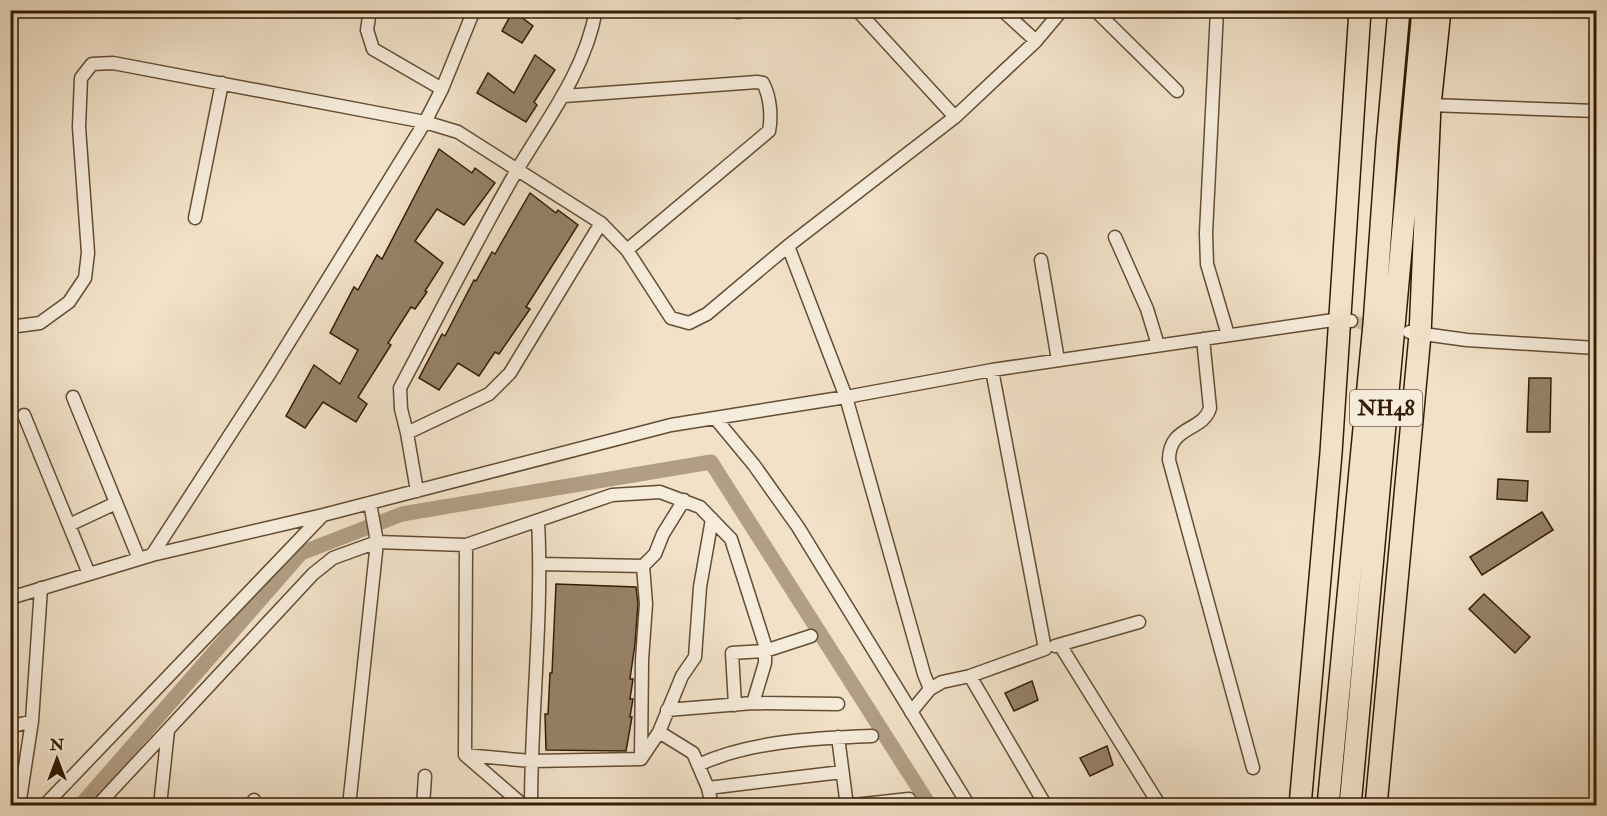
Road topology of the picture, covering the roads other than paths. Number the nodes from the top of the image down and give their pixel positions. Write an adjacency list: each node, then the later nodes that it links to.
1 (370, 10): 15 (street)
2 (474, 10): 15 (street)
3 (596, 10): 17 (street)
4 (857, 10): 20 (street)
5 (1002, 10): 13 (street)
6 (1062, 10): 13 (street)
7 (1095, 10): 16 (street)
8 (1360, 10): 29 (highway)
9 (1399, 10): 101 (highway, NH48)
10 (1423, 10): 102 (highway, NH48)
11 (1440, 10): 18 (highway)
12 (1217, 11): 32 (street)
13 (1035, 41): 20 (street)
14 (222, 83): 21 (street); 23 (street); 30 (street)
15 (442, 89): 21 (street)
16 (1177, 91)
17 (564, 96): 22 (street); 27 (street)
18 (1430, 105): 19 (street); 31 (highway)
19 (1596, 111)
20 (955, 117): 26 (street)
21 (425, 122): 22 (street); 53 (street)
22 (518, 170): 24 (street); 42 (street)
23 (195, 218)
24 (601, 223): 27 (street); 42 (street)
25 (1115, 237): 34 (street)
26 (788, 246): 27 (street); 39 (street)
27 (627, 250)
28 (1041, 260): 36 (street)
29 (1346, 320): 32 (street); 100 (highway)
30 (10, 327)
31 (1414, 334): 35 (street); 103 (highway)
32 (1228, 335): 33 (street)
33 (1203, 339): 34 (street); 82 (street)
34 (1158, 345): 36 (street)
35 (1596, 348)
36 (1058, 360): 37 (street)
37 (992, 370): 39 (street); 63 (street)
38 (73, 397): 45 (street)
39 (846, 397): 41 (street); 66 (street)
40 (24, 415): 50 (street)
41 (715, 418): 43 (street); 71 (street)
42 (407, 433): 43 (street)
43 (417, 491): 46 (street)
44 (684, 500): 48 (street); 49 (street); 56 (street)
45 (116, 503): 50 (street); 54 (street)
46 (370, 506): 47 (street); 51 (street)
47 (322, 515): 53 (street); 90 (street)
48 (712, 519): 64 (street); 70 (street)
49 (538, 521): 52 (street); 55 (street)
50 (69, 525): 57 (street)
51 (377, 538): 52 (street); 74 (street); 93 (street)
52 (466, 545): 78 (street)
53 (152, 555): 54 (street)
54 (139, 559): 57 (street)
55 (540, 564): 56 (street); 80 (street)
56 (644, 566): 79 (street)
57 (89, 574): 58 (street)
58 (41, 588): 59 (street); 72 (street)
59 (11, 596)
60 (1139, 622): 62 (street)
61 (811, 636): 64 (street)
62 (1060, 645): 63 (street); 99 (street)
63 (1045, 649): 65 (street)
64 (765, 651): 67 (street); 69 (street)
65 (970, 676): 66 (street); 98 (street)
66 (930, 689): 71 (street)
67 (753, 703): 68 (street); 69 (street)
68 (838, 704)
69 (735, 705): 70 (street)
70 (667, 710): 75 (street)
71 (911, 712): 97 (street)
72 (32, 721): 73 (street); 89 (street)
73 (10, 727)
74 (168, 729): 91 (street); 92 (street)
75 (659, 732): 79 (street); 81 (street)
76 (872, 736): 77 (street)
77 (837, 737): 81 (street); 83 (street)
78 (465, 755): 80 (street); 95 (street)
79 (641, 759): 80 (street)
80 (531, 761): 96 (street)
81 (698, 765): 85 (street)
82 (1253, 768)
83 (842, 772): 85 (street); 88 (street)
84 (425, 776): 94 (street)
85 (708, 788): 87 (street)
86 (909, 798): 88 (street)
87 (711, 805)
88 (846, 805)
89 (19, 806)
90 (44, 806)
91 (97, 806)
92 (160, 806)
93 (350, 806)
94 (423, 806)
95 (524, 806)
96 (531, 806)
97 (969, 806)
98 (1046, 806)
99 (1160, 806)
100 (1300, 806)
101 (1328, 806)
102 (1350, 806)
103 (1376, 806)

